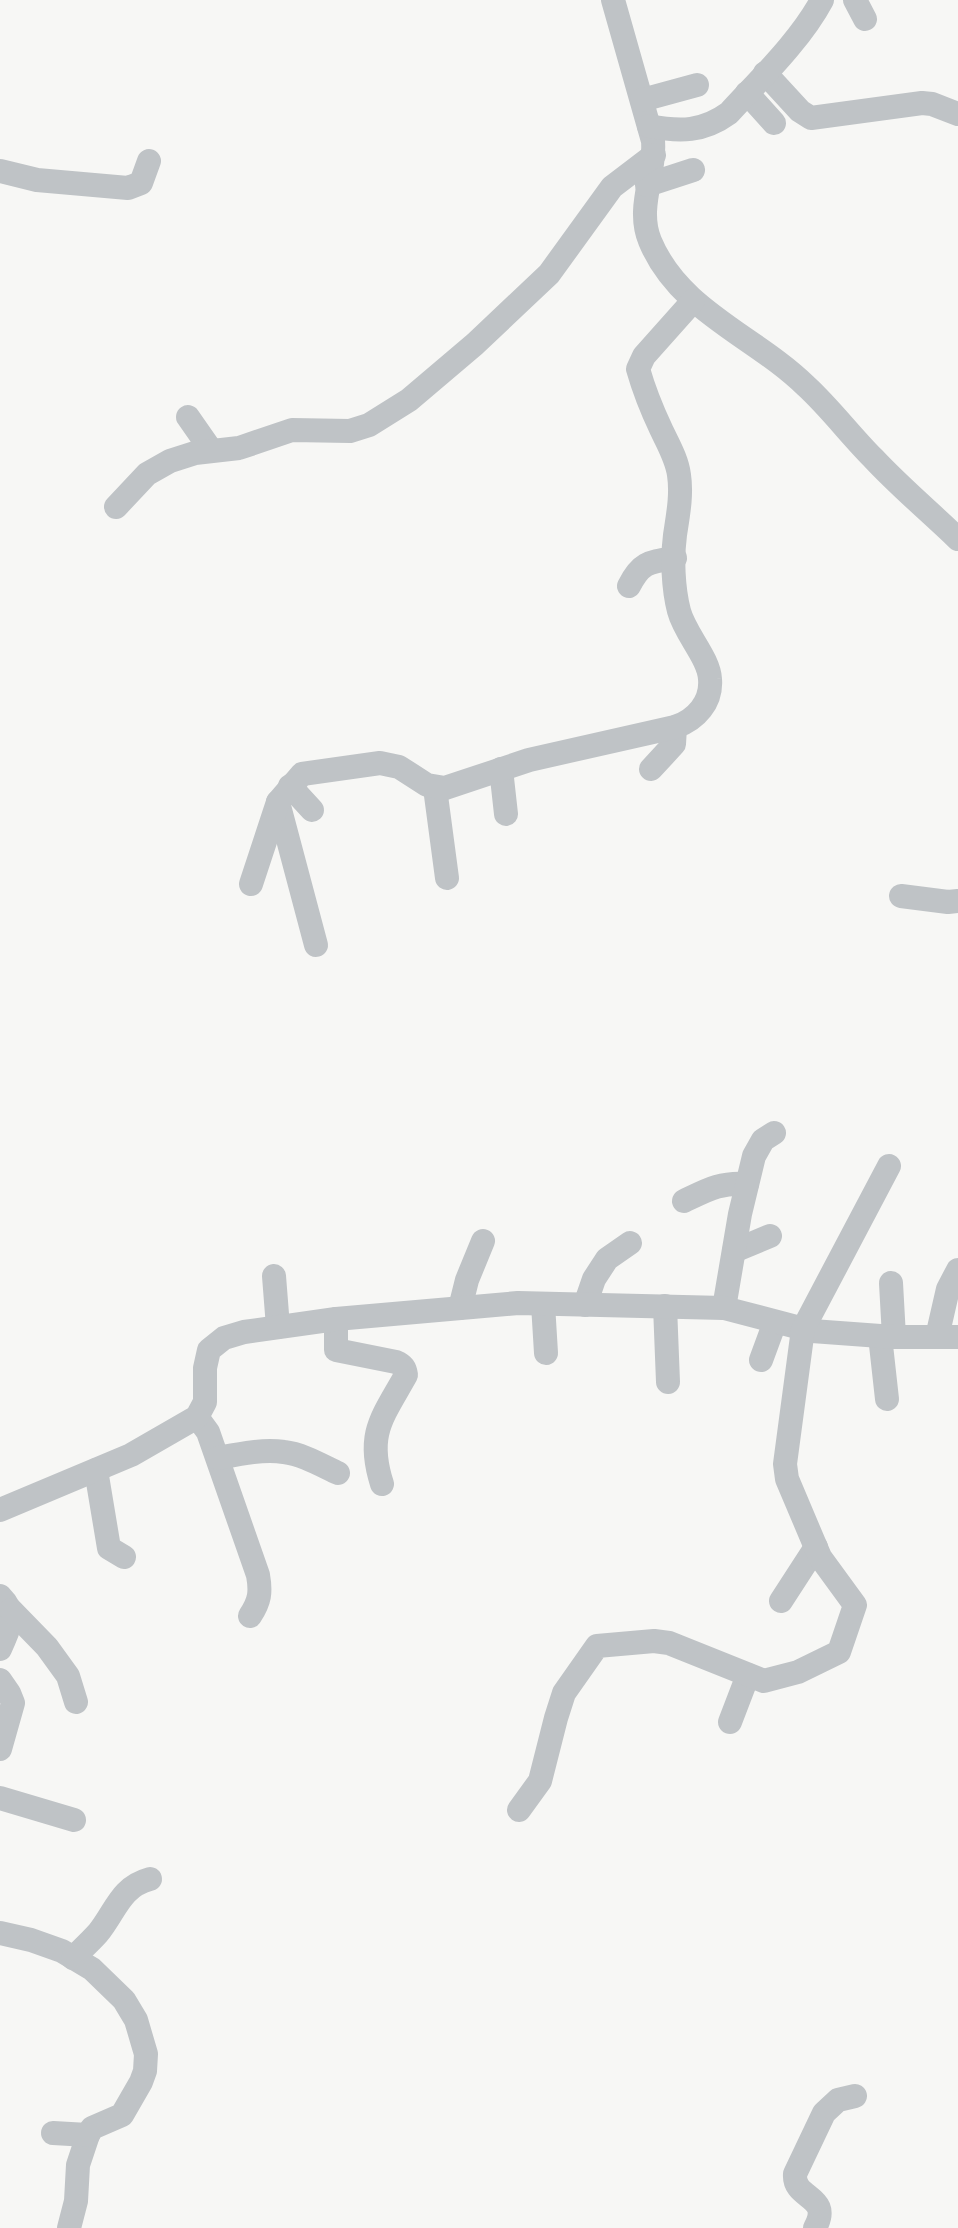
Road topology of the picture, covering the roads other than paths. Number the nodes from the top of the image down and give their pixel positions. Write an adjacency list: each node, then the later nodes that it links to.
1 (613, 0): 6 (street)
2 (822, 0): 3 (street)
3 (765, 73): 5 (street); 7 (street)
4 (697, 85): 6 (street)
5 (747, 93): 8 (street); 9 (street)
6 (642, 100): 9 (street)
7 (958, 114)
8 (774, 123)
9 (649, 126): 10 (street)
10 (654, 155): 14 (street); 17 (street)
11 (148, 161): 13 (street)
12 (693, 170): 14 (street)
13 (0, 171)
14 (647, 185): 15 (street)
15 (681, 288): 19 (street); 20 (street)
16 (188, 417): 17 (street)
17 (211, 450): 18 (street)
18 (116, 507)
19 (958, 539)
20 (675, 558): 21 (street); 22 (street)
21 (629, 586)
22 (676, 727): 23 (street); 24 (street)
23 (501, 769): 25 (street); 28 (street)
24 (651, 769)
25 (435, 788): 26 (street); 29 (street)
26 (284, 794): 27 (street); 30 (street); 33 (street)
27 (312, 810)
28 (506, 814)
29 (448, 878)
30 (251, 884)
31 (901, 896): 32 (street)
32 (958, 900)
33 (316, 945)
34 (774, 1133): 36 (street)
35 (889, 1166): 53 (street)
36 (747, 1184): 37 (street); 41 (street)
37 (684, 1201)
38 (770, 1236): 41 (street)
39 (483, 1241): 48 (street)
40 (630, 1243): 46 (street)
41 (734, 1251): 49 (street)
42 (958, 1270): 55 (street)
43 (274, 1276): 52 (street)
44 (890, 1283): 54 (street)
45 (543, 1304): 46 (street); 48 (street); 56 (street)
46 (585, 1304): 47 (street)
47 (665, 1306): 49 (street); 58 (street)
48 (460, 1308): 50 (street)
49 (724, 1308): 51 (street)
50 (336, 1319): 52 (street); 64 (street)
51 (776, 1322): 53 (street); 57 (street)
52 (278, 1327): 60 (street)
53 (803, 1329): 54 (street); 66 (street)
54 (887, 1337): 55 (street); 59 (street)
55 (948, 1337)
56 (546, 1353)
57 (761, 1360)
58 (668, 1382)
59 (887, 1399)
60 (197, 1417): 61 (street); 62 (street)
61 (218, 1458): 63 (street); 70 (street)
62 (96, 1470): 65 (street); 67 (street)
63 (338, 1473)
64 (382, 1484)
65 (0, 1510)
66 (816, 1547): 68 (street); 72 (street)
67 (124, 1557)
68 (781, 1601)
69 (5, 1603): 71 (street); 74 (street)
70 (250, 1616)
71 (0, 1649)
72 (748, 1675): 75 (street); 78 (street)
73 (0, 1680): 76 (street)
74 (76, 1702)
75 (730, 1722)
76 (0, 1749)
77 (0, 1798): 79 (street)
78 (519, 1810)
79 (74, 1820)
80 (150, 1879): 82 (street)
81 (0, 1933): 82 (street)
82 (74, 1958): 85 (street)
83 (855, 2096): 87 (street)
84 (53, 2133): 85 (street)
85 (88, 2135): 86 (street)
86 (69, 2228)
87 (815, 2228)

